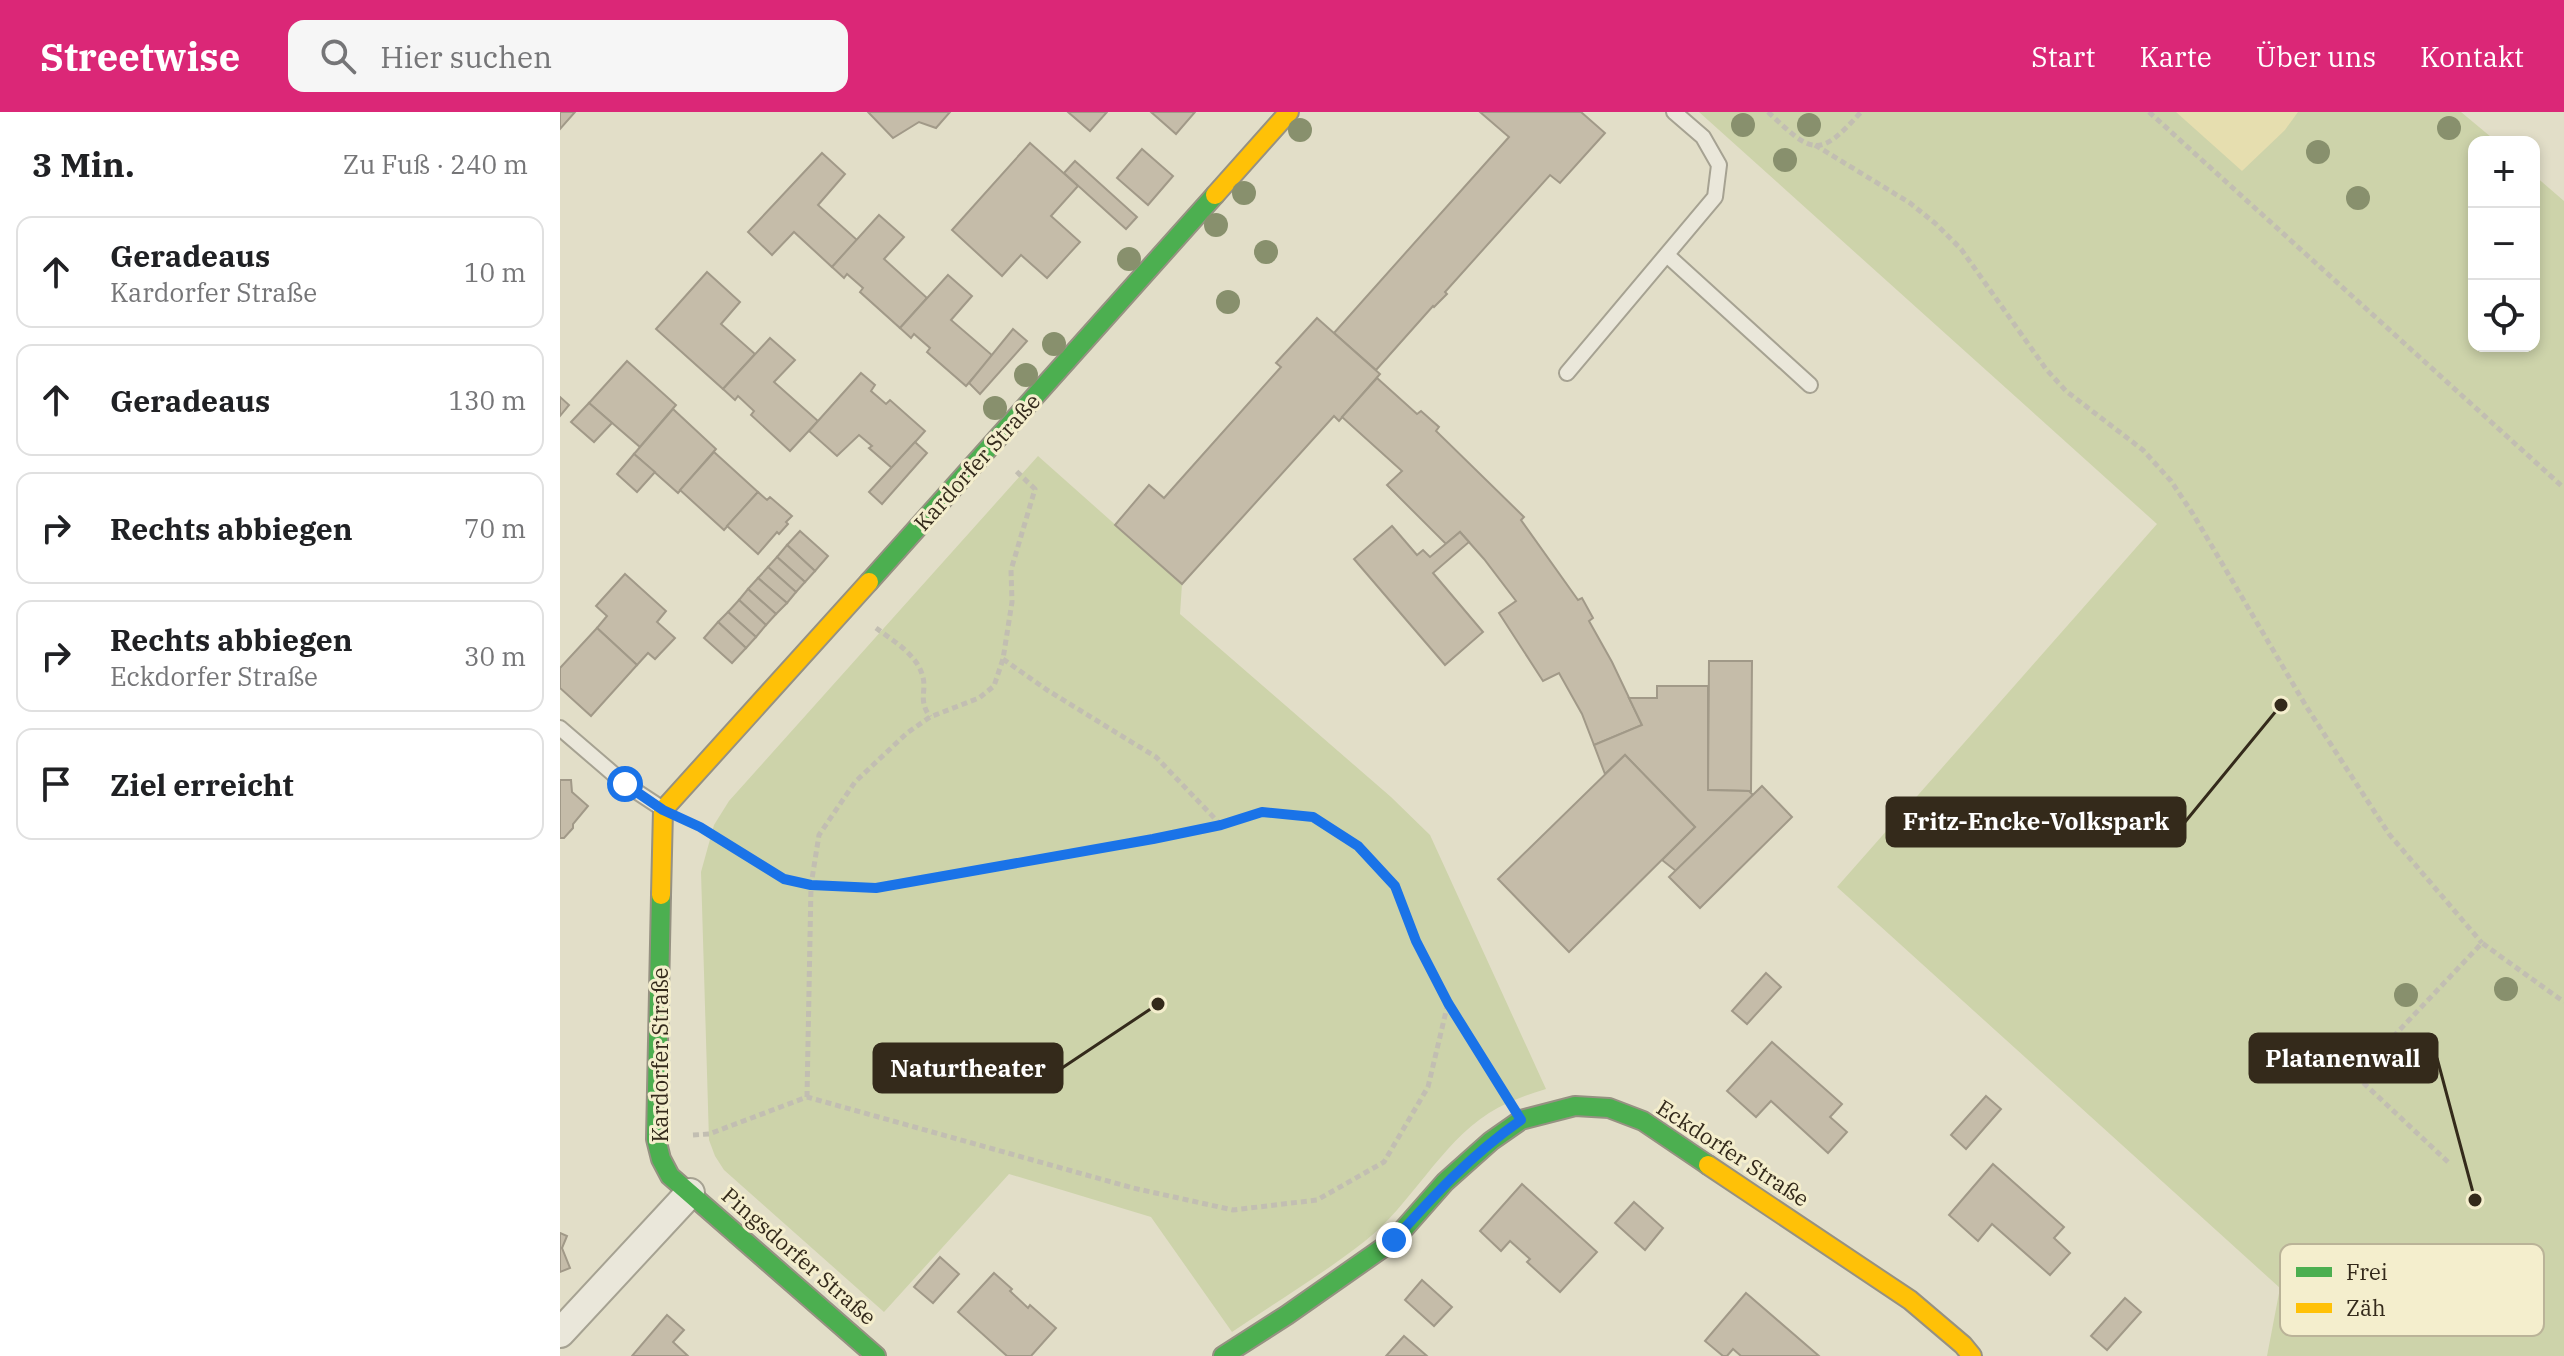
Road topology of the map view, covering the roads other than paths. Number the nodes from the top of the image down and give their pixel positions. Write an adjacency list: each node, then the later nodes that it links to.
1 (1289, 112): 7 (street, Kardorfer Straße)
2 (1674, 112): 3 (lane)
3 (1667, 255): 4 (lane); 5 (lane)
4 (1567, 373)
5 (1810, 385)
6 (560, 728): 7 (lane)
7 (663, 810): 8 (street, Kardorfer Straße)
8 (690, 1193): 9 (street); 10 (street, Pingsdorfer Straße)
9 (560, 1333)
10 (876, 1356)
11 (1223, 1356): 12 (street, Eckdorfer Straße)
12 (1972, 1356)

